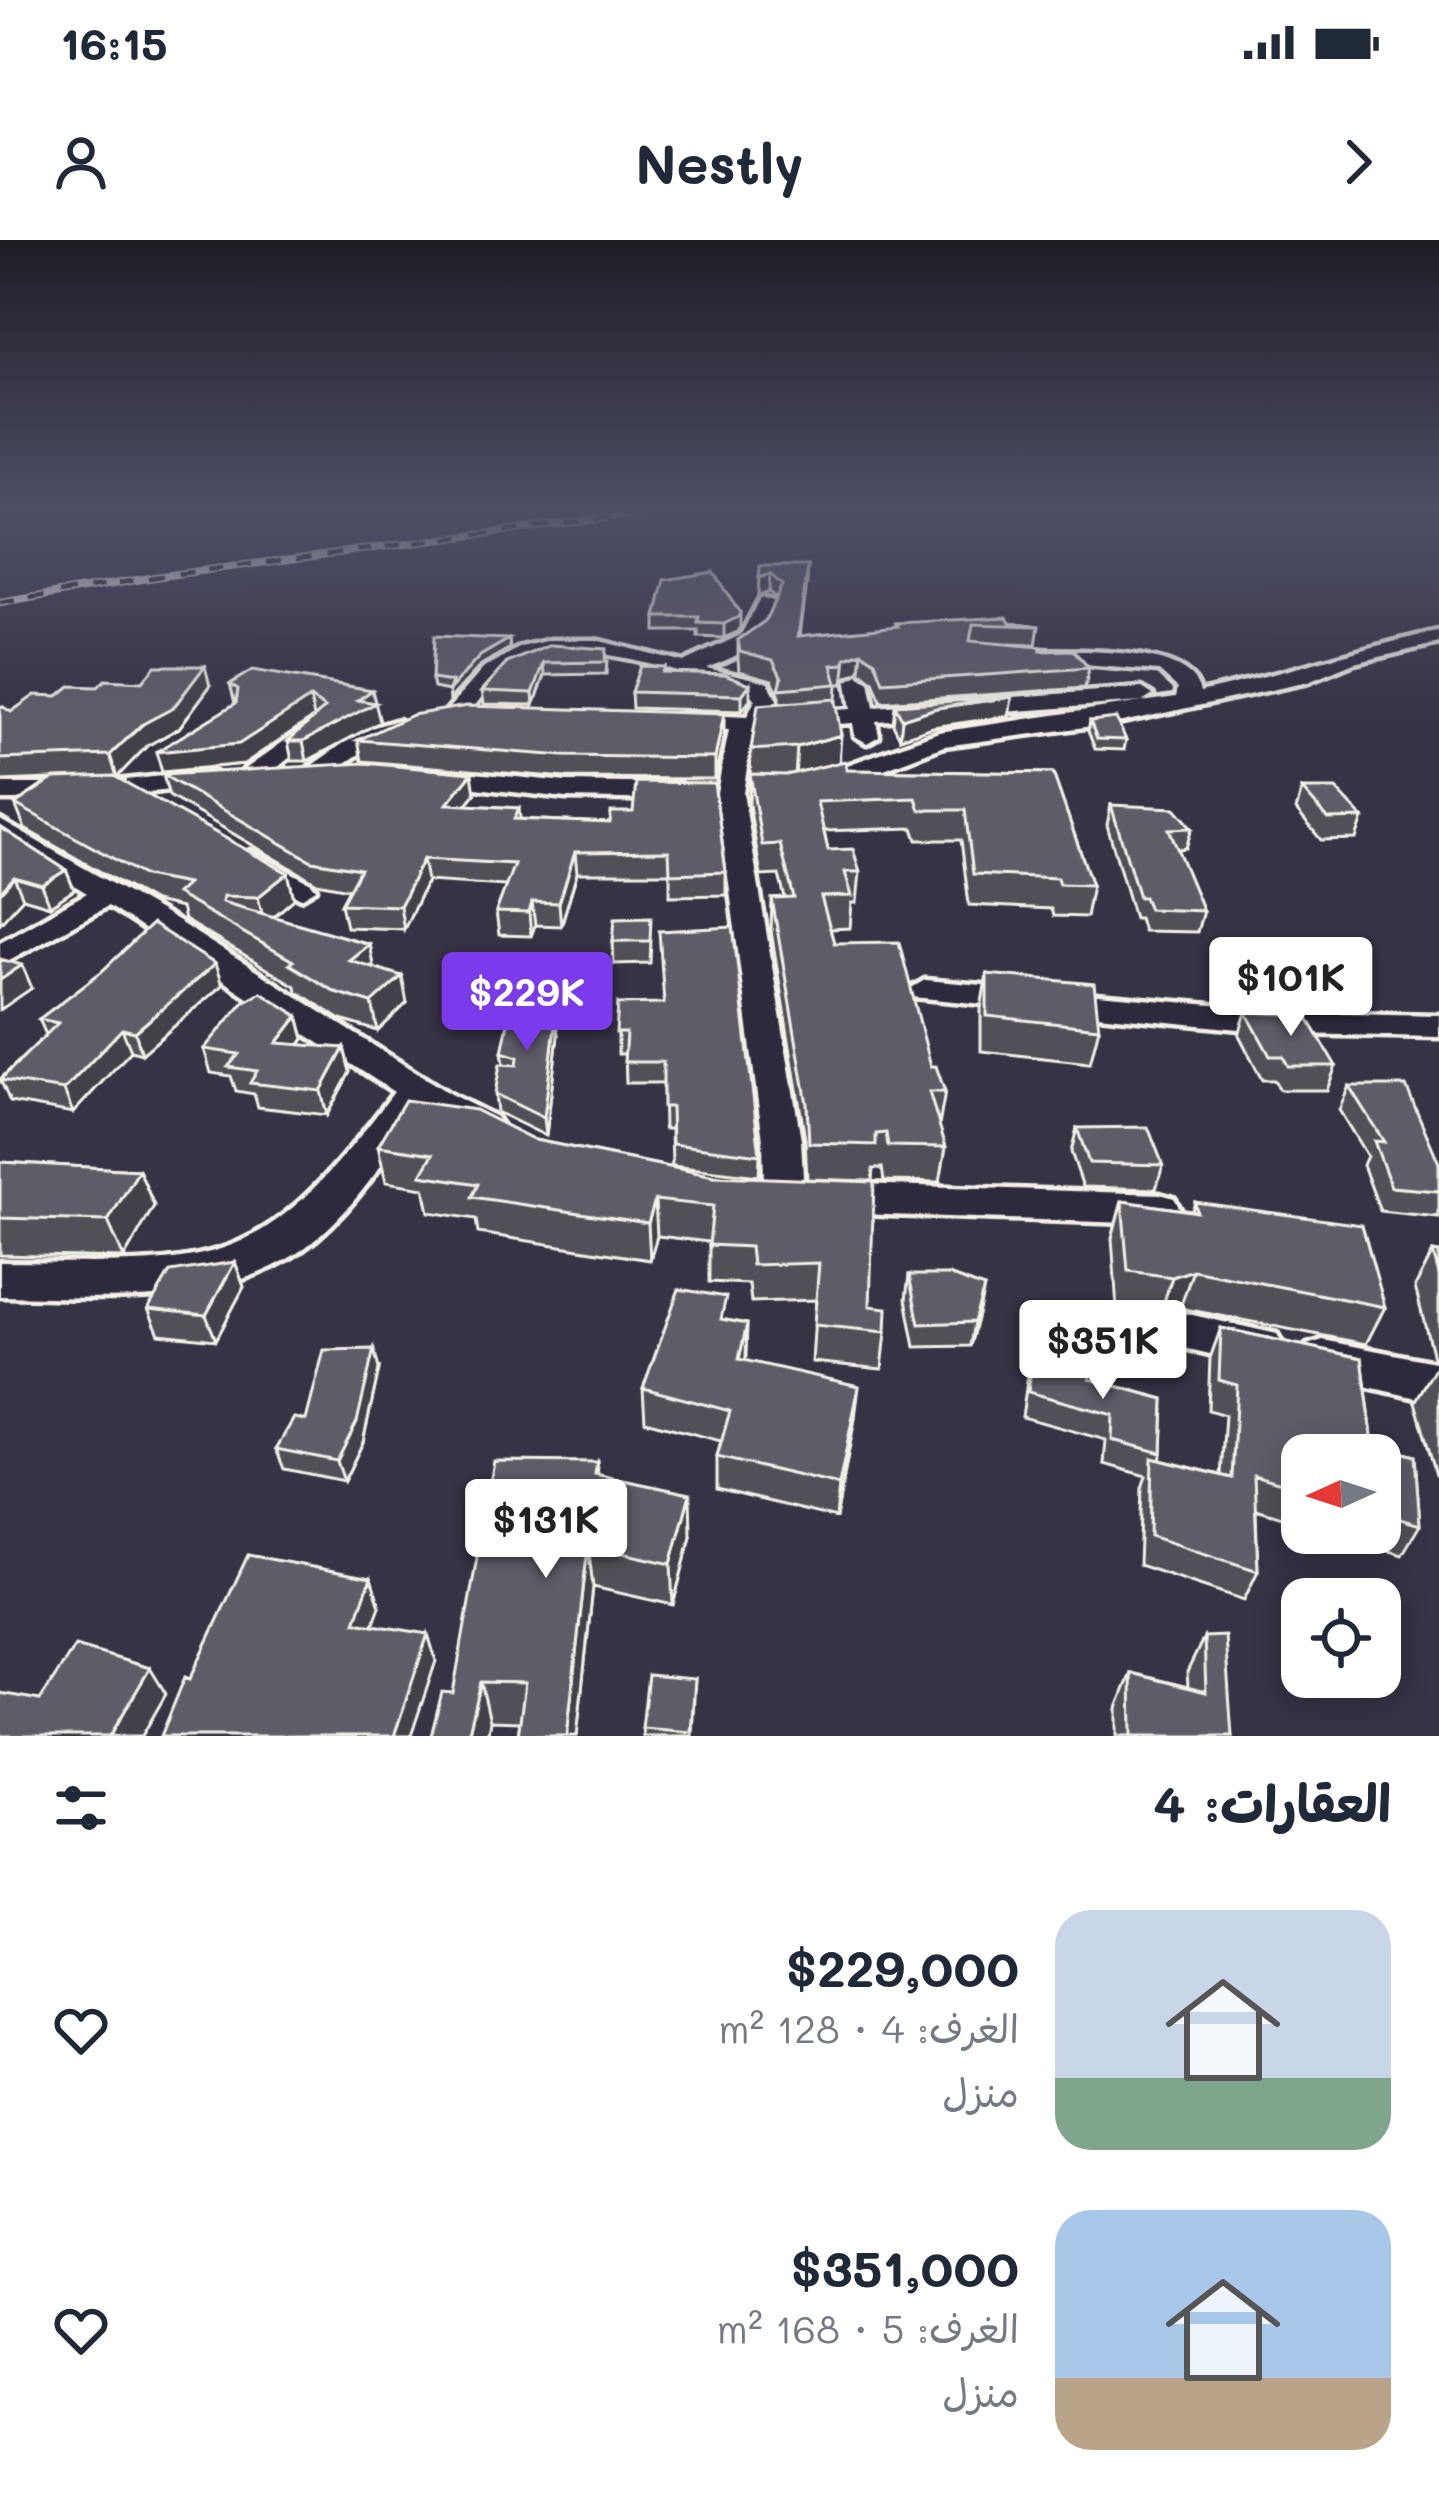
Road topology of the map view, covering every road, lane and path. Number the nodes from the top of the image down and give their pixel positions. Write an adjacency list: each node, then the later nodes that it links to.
1 (767, 602): 4 (street)
2 (1439, 637): 6 (street)
3 (1017, 654): 6 (street)
4 (684, 669): 8 (street); 11 (street)
5 (859, 682): 7 (street)
6 (1193, 697): 7 (street); 14 (street)
7 (864, 715): 11 (street); 14 (street)
8 (454, 716): 9 (street); 16 (street)
9 (492, 716)
10 (651, 720): 11 (street)
11 (750, 722): 22 (street)
12 (312, 728): 17 (street)
13 (158, 755): 19 (street)
14 (878, 760): 21 (street)
15 (368, 771): 16 (street)
16 (314, 772): 17 (street)
17 (253, 775): 19 (street)
18 (412, 775): 22 (street)
19 (128, 788): 20 (street); 23 (street)
20 (0, 792)
21 (784, 792)
22 (739, 793): 34 (street)
23 (166, 811)
24 (0, 827): 27 (street)
25 (224, 844): 26 (street)
26 (301, 889)
27 (108, 893): 28 (street); 31 (street)
28 (0, 955)
29 (925, 990): 30 (street)
30 (1439, 1026)
31 (416, 1089): 32 (street); 36 (street)
32 (515, 1143)
33 (715, 1193): 34 (street)
34 (784, 1197): 35 (street)
35 (1160, 1209)
36 (0, 1279)
37 (1179, 1330): 38 (street)
38 (1439, 1383)

